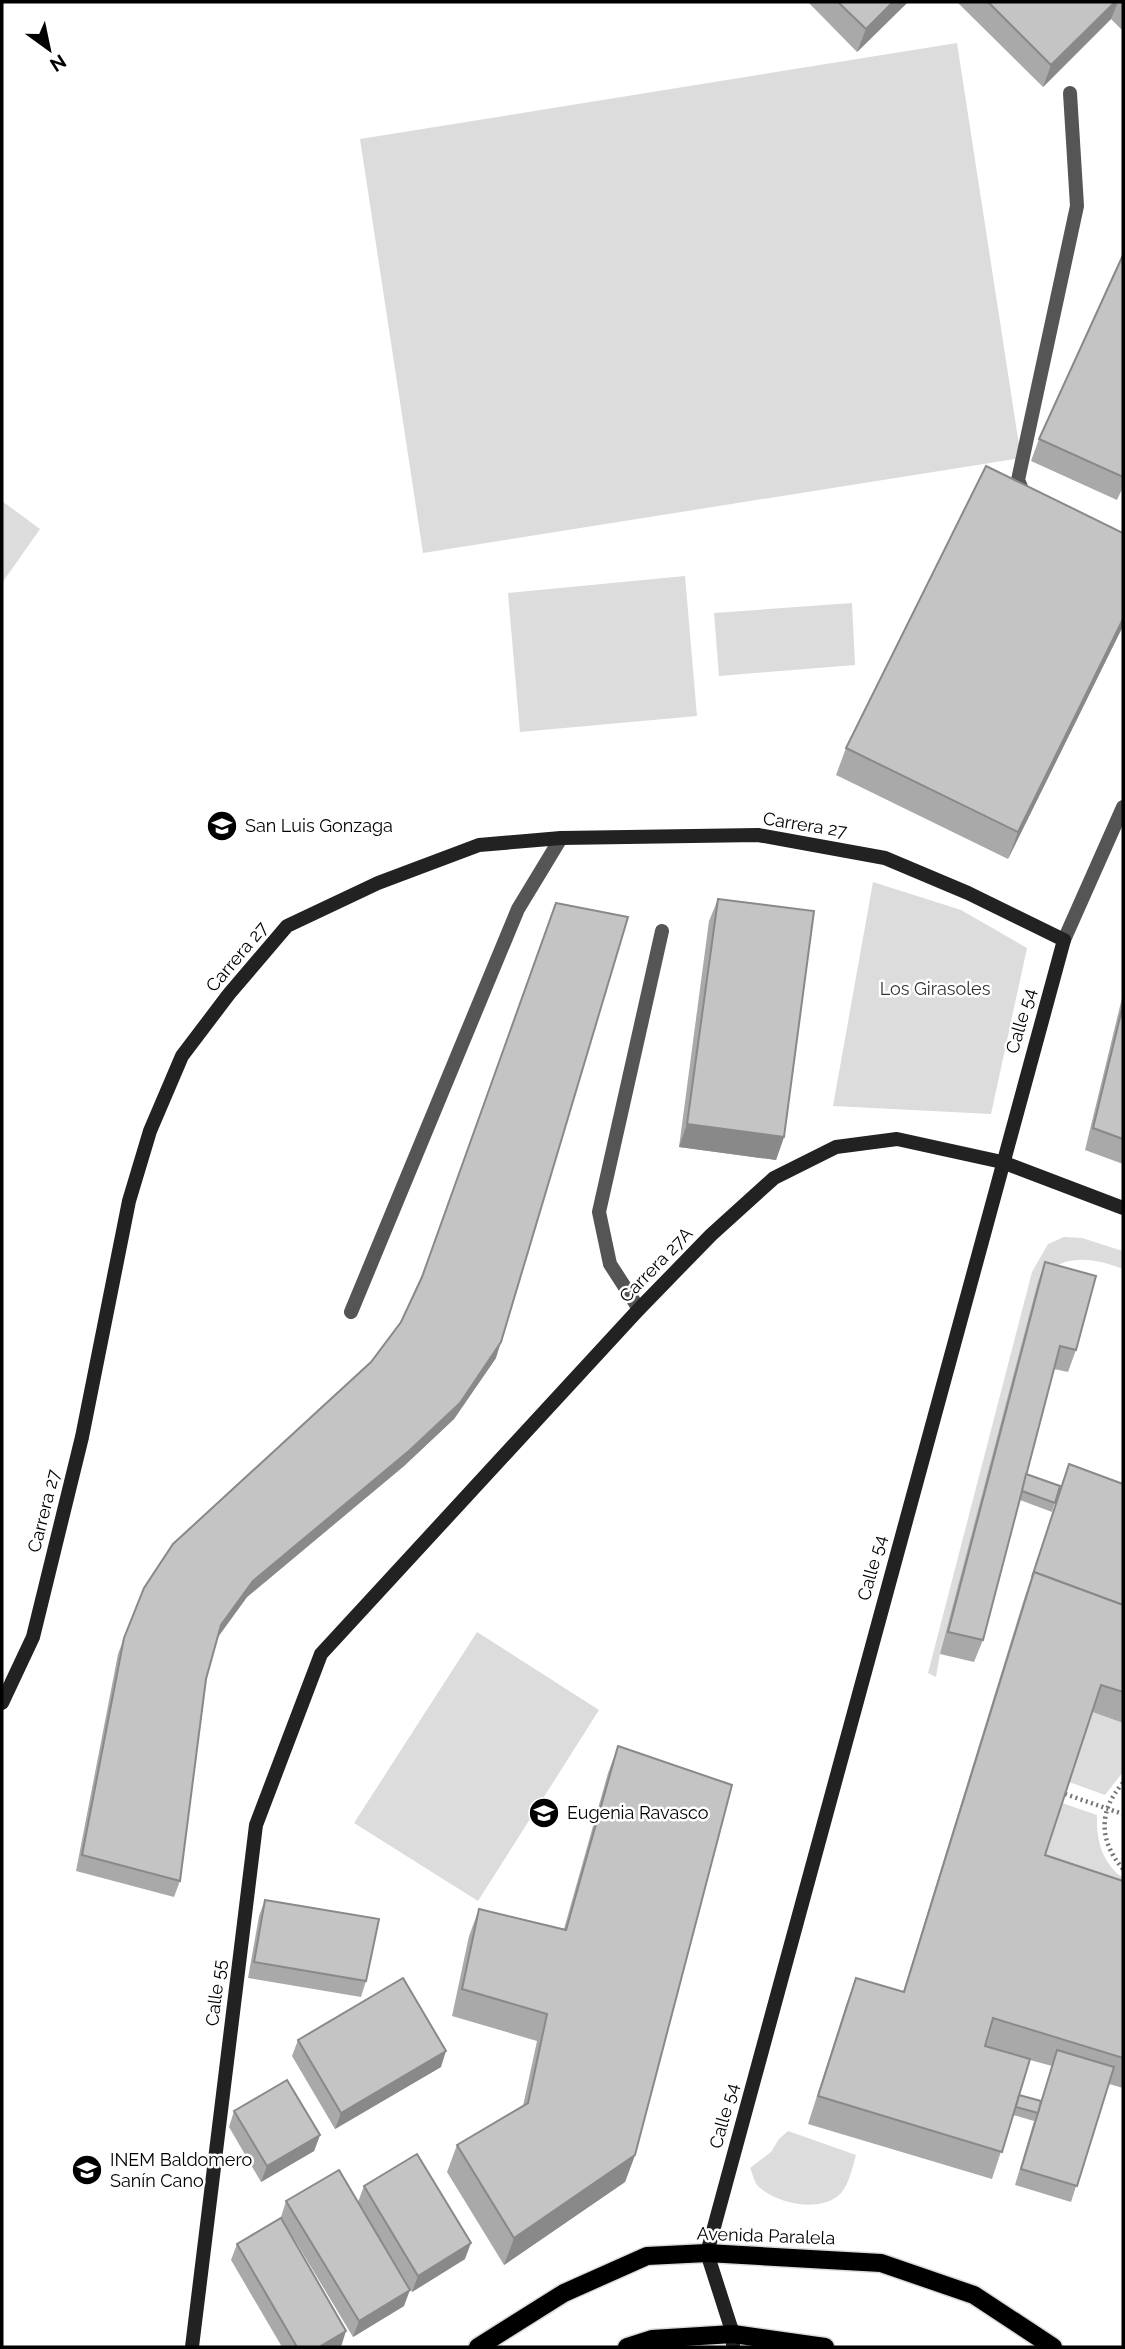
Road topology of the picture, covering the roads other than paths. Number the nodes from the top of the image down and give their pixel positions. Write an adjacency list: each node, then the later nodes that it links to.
1 (1070, 93): 2 (street)
2 (1048, 503)
3 (1123, 807): 6 (street, Calle 54)
4 (561, 838): 6 (street, Carrera 27); 10 (street); 12 (street, Carrera 27)
5 (662, 931): 9 (street)
6 (1063, 940): 7 (street, Calle 54)
7 (1002, 1162): 8 (street, Carrera 27A); 9 (street, Carrera 27A); 13 (street, Calle 54)
8 (1123, 1208)
9 (639, 1309): 11 (street, Carrera 27A)
10 (351, 1312)
11 (321, 1654): 15 (street, Calle 55)
12 (2, 1703)
13 (707, 2253): 14 (street); 16 (main road, Avenida Paralela); 19 (main road, Avenida Paralela)
14 (733, 2341): 17 (main road); 18 (main road)
15 (192, 2347)
16 (478, 2347)
17 (627, 2347)
18 (825, 2347)
19 (1054, 2347)

